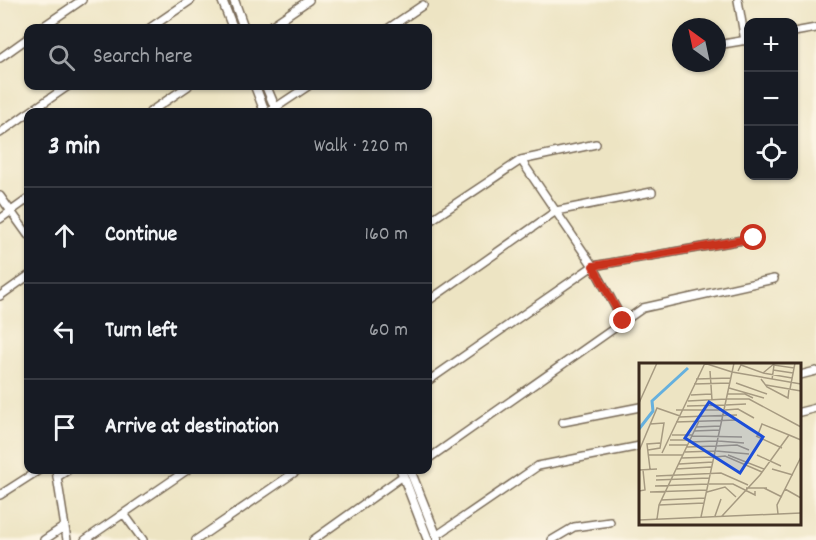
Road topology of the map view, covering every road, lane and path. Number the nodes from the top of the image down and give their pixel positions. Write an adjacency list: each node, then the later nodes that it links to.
1 (82, 0): 8 (street)
2 (191, 0): 9 (street)
3 (222, 0): 10 (street)
4 (234, 0): 11 (street)
5 (309, 0): 12 (street)
6 (738, 0): 14 (street)
7 (423, 5): 13 (street)
8 (47, 24)
9 (156, 24)
10 (231, 24)
11 (243, 24)
12 (274, 24)
13 (395, 24)
14 (744, 27)
15 (816, 28): 16 (street)
16 (798, 31)
17 (24, 41): 20 (street)
18 (744, 41): 19 (street)
19 (726, 44)
20 (0, 58)
21 (62, 90): 26 (street)
22 (182, 90): 27 (street)
23 (258, 90): 28 (street)
24 (267, 90): 29 (street)
25 (302, 90): 30 (street)
26 (36, 108)
27 (156, 108)
28 (270, 108)
29 (271, 108)
30 (276, 108)
31 (24, 116): 32 (street)
32 (0, 133)
33 (596, 144): 34 (street)
34 (521, 160): 39 (street); 41 (street)
35 (652, 192): 39 (street)
36 (0, 196): 38 (street)
37 (24, 202): 38 (street)
38 (12, 211): 40 (street); 42 (street)
39 (556, 211): 44 (street); 48 (street)
40 (0, 219)
41 (432, 219)
42 (24, 229)
43 (754, 238): 44 (street)
44 (593, 266): 49 (street); 52 (street)
45 (24, 279): 47 (street)
46 (774, 279): 49 (street)
47 (0, 296)
48 (432, 298)
49 (623, 321): 58 (street)
50 (816, 371): 51 (street)
51 (801, 375)
52 (432, 378)
53 (639, 407): 56 (street)
54 (816, 408): 55 (street)
55 (801, 412)
56 (563, 422)
57 (639, 446): 69 (street)
58 (432, 456)
59 (33, 474): 65 (street)
60 (57, 474): 68 (street)
61 (181, 474): 66 (street)
62 (292, 474): 74 (street)
63 (403, 474): 75 (street)
64 (408, 474): 69 (street)
65 (0, 495)
66 (124, 514): 72 (street); 73 (street)
67 (610, 522): 76 (street)
68 (65, 526): 70 (street); 71 (street)
69 (434, 539)
70 (44, 540)
71 (67, 540)
72 (85, 540)
73 (143, 540)
74 (196, 540)
75 (313, 540)
76 (552, 540)

